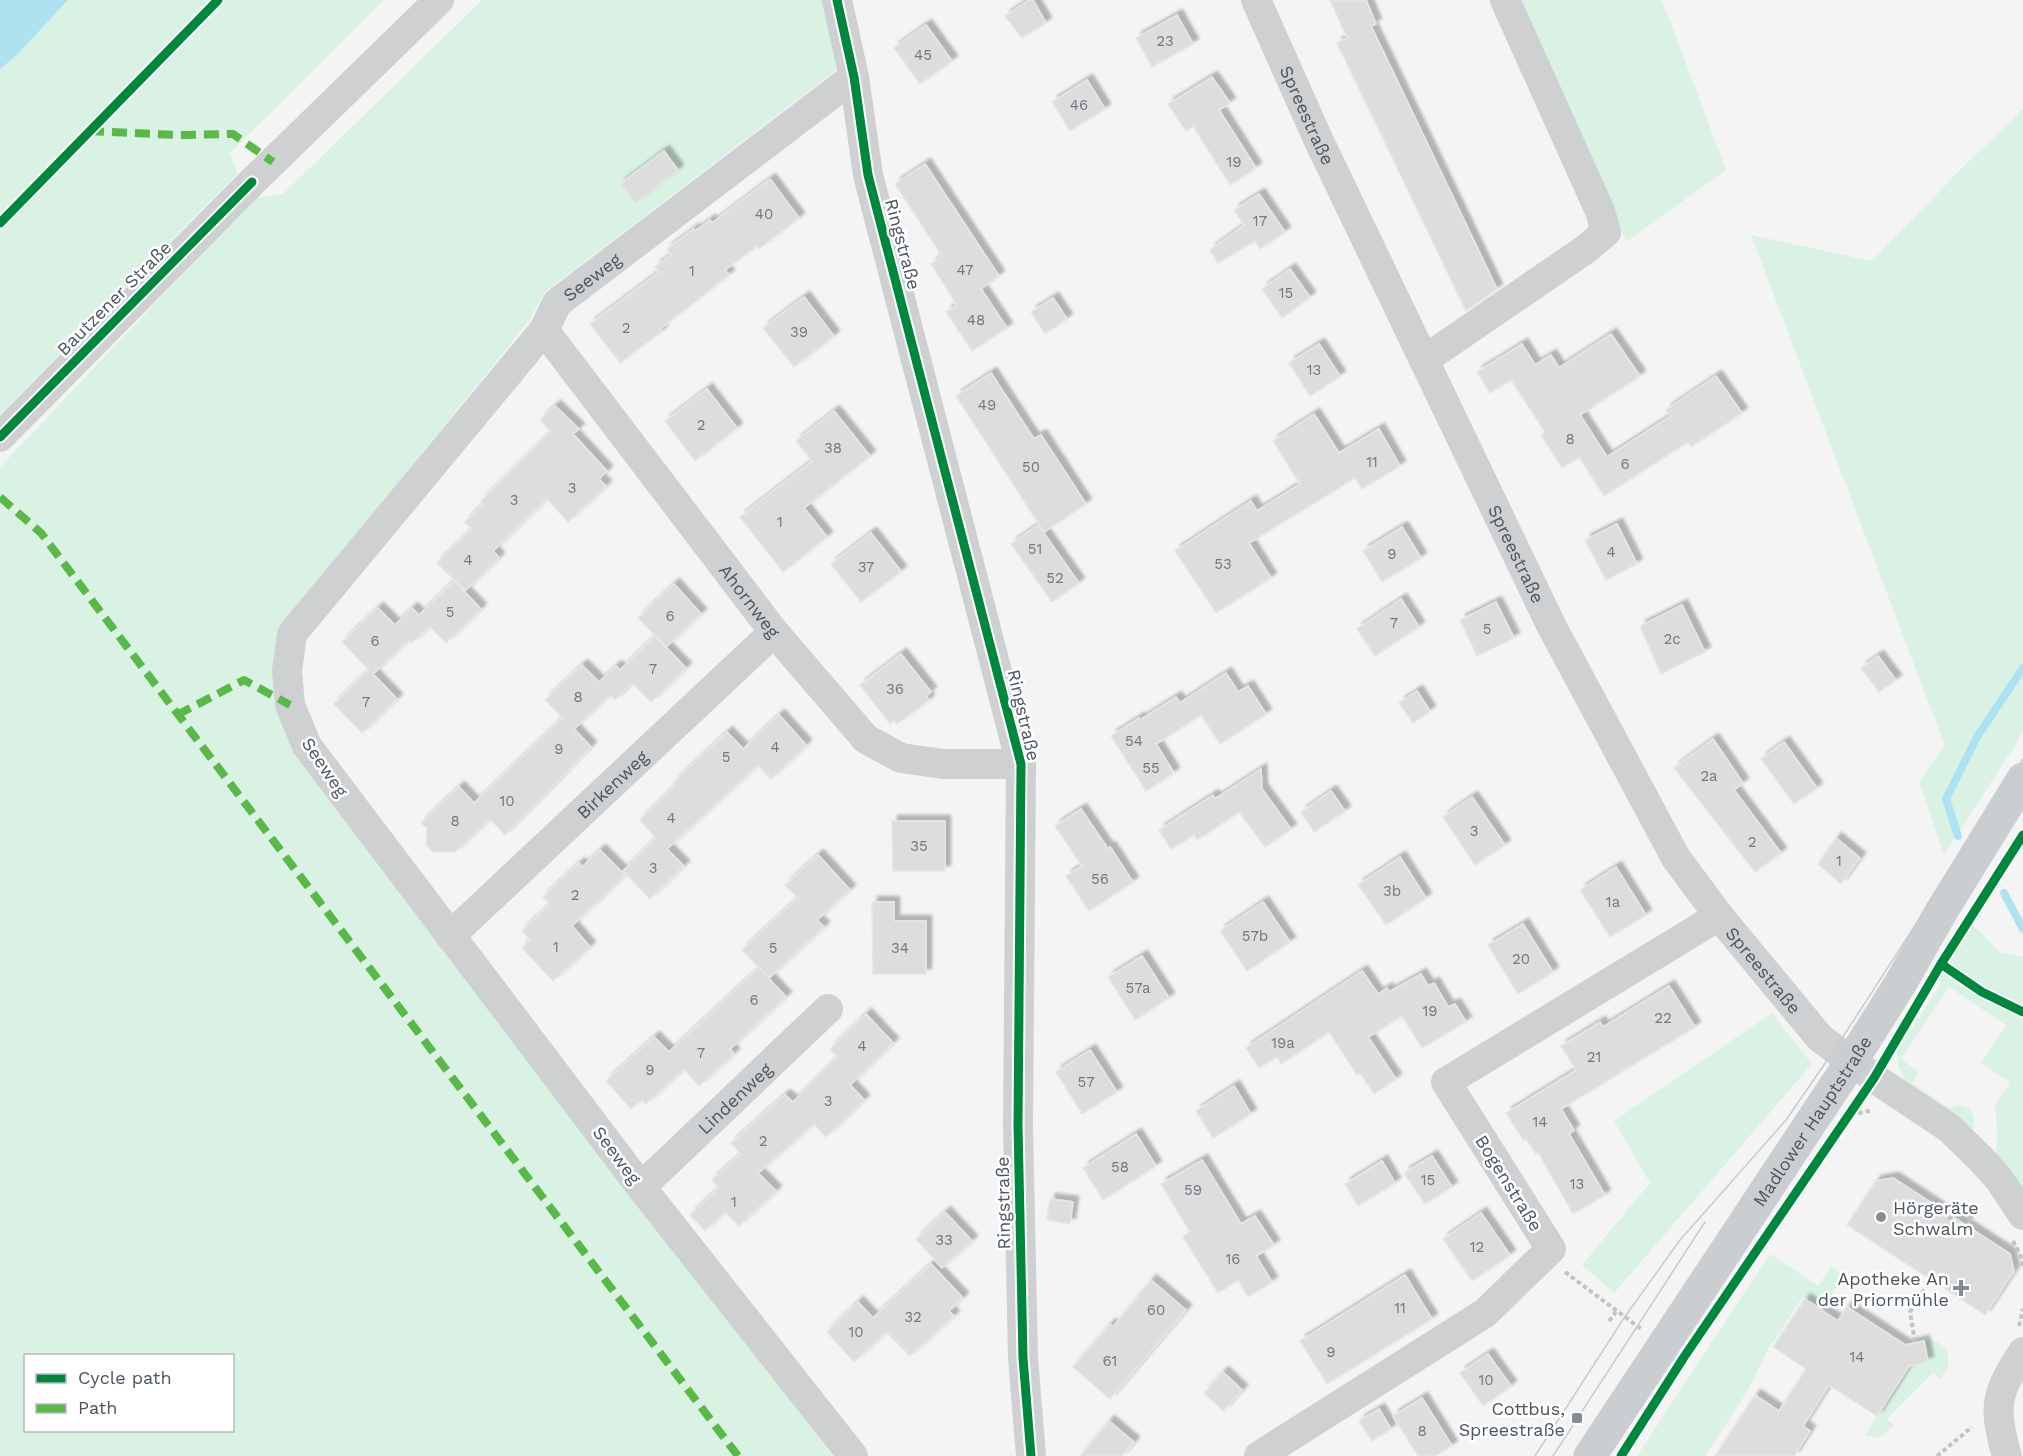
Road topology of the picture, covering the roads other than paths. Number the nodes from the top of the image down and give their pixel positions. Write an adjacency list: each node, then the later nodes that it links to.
1 (439, 0): 8 (street, Bautzener Straße)
2 (837, 0): 5 (street, Ringstraße)
3 (1256, 0): 7 (street, Spreestraße)
4 (1505, 0): 7 (street)
5 (854, 77): 6 (street, Seeweg); 10 (street, Ringstraße)
6 (544, 330): 9 (street, Ahornweg); 13 (street, Seeweg)
7 (1424, 360): 12 (street, Spreestraße)
8 (0, 437)
9 (774, 632): 10 (street, Ahornweg); 13 (street, Birkenweg)
10 (1021, 764): 20 (street, Ringstraße)
11 (2023, 779): 15 (main road, Madlower Hauptstraße)
12 (1719, 916): 15 (street, Spreestraße); 21 (street, Bogenstraße)
13 (450, 936): 16 (street, Seeweg)
14 (828, 1009): 16 (street, Lindenweg)
15 (1851, 1062): 17 (street, Spreestraße); 22 (main road, Madlower Hauptstraße)
16 (641, 1187): 19 (street, Seeweg)
17 (2023, 1215)
18 (2023, 1352): 23 (street)
19 (854, 1456)
20 (1031, 1456)
21 (1259, 1456)
22 (1590, 1456)
23 (2007, 1456)

